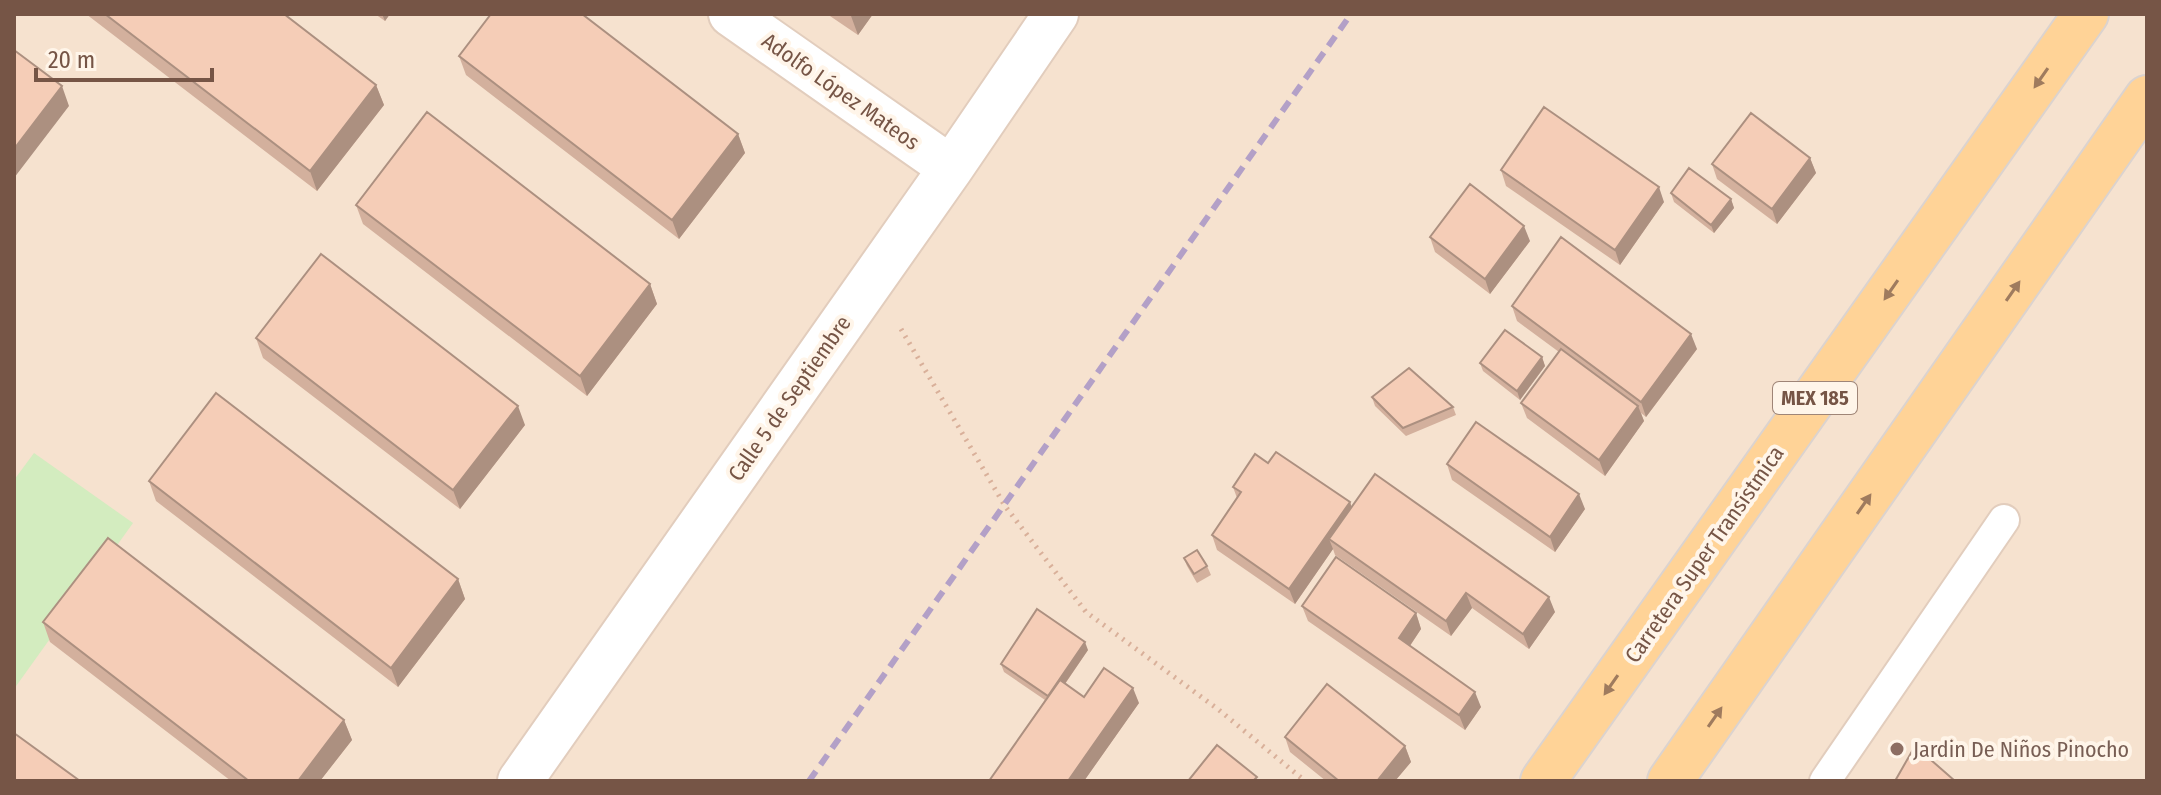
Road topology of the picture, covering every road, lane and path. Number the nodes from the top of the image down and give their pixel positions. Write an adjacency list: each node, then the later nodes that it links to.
1 (731, 14): 5 (street, Adolfo López Mateos)
2 (1056, 14): 5 (street, Calle 5 de Septiembre)
3 (2086, 14): 10 (main road, Carretera Super Transístmica / MEX 185, one-way to 10)
4 (2147, 98): 11 (main road, one-way to 4)
5 (951, 168): 6 (street, Calle 5 de Septiembre)
6 (872, 280): 8 (street, Calle 5 de Septiembre); 9 (path)
7 (2004, 520): 12 (lane)
8 (520, 781)
9 (1305, 781)
10 (1543, 781)
11 (1670, 781)
12 (1825, 781)

